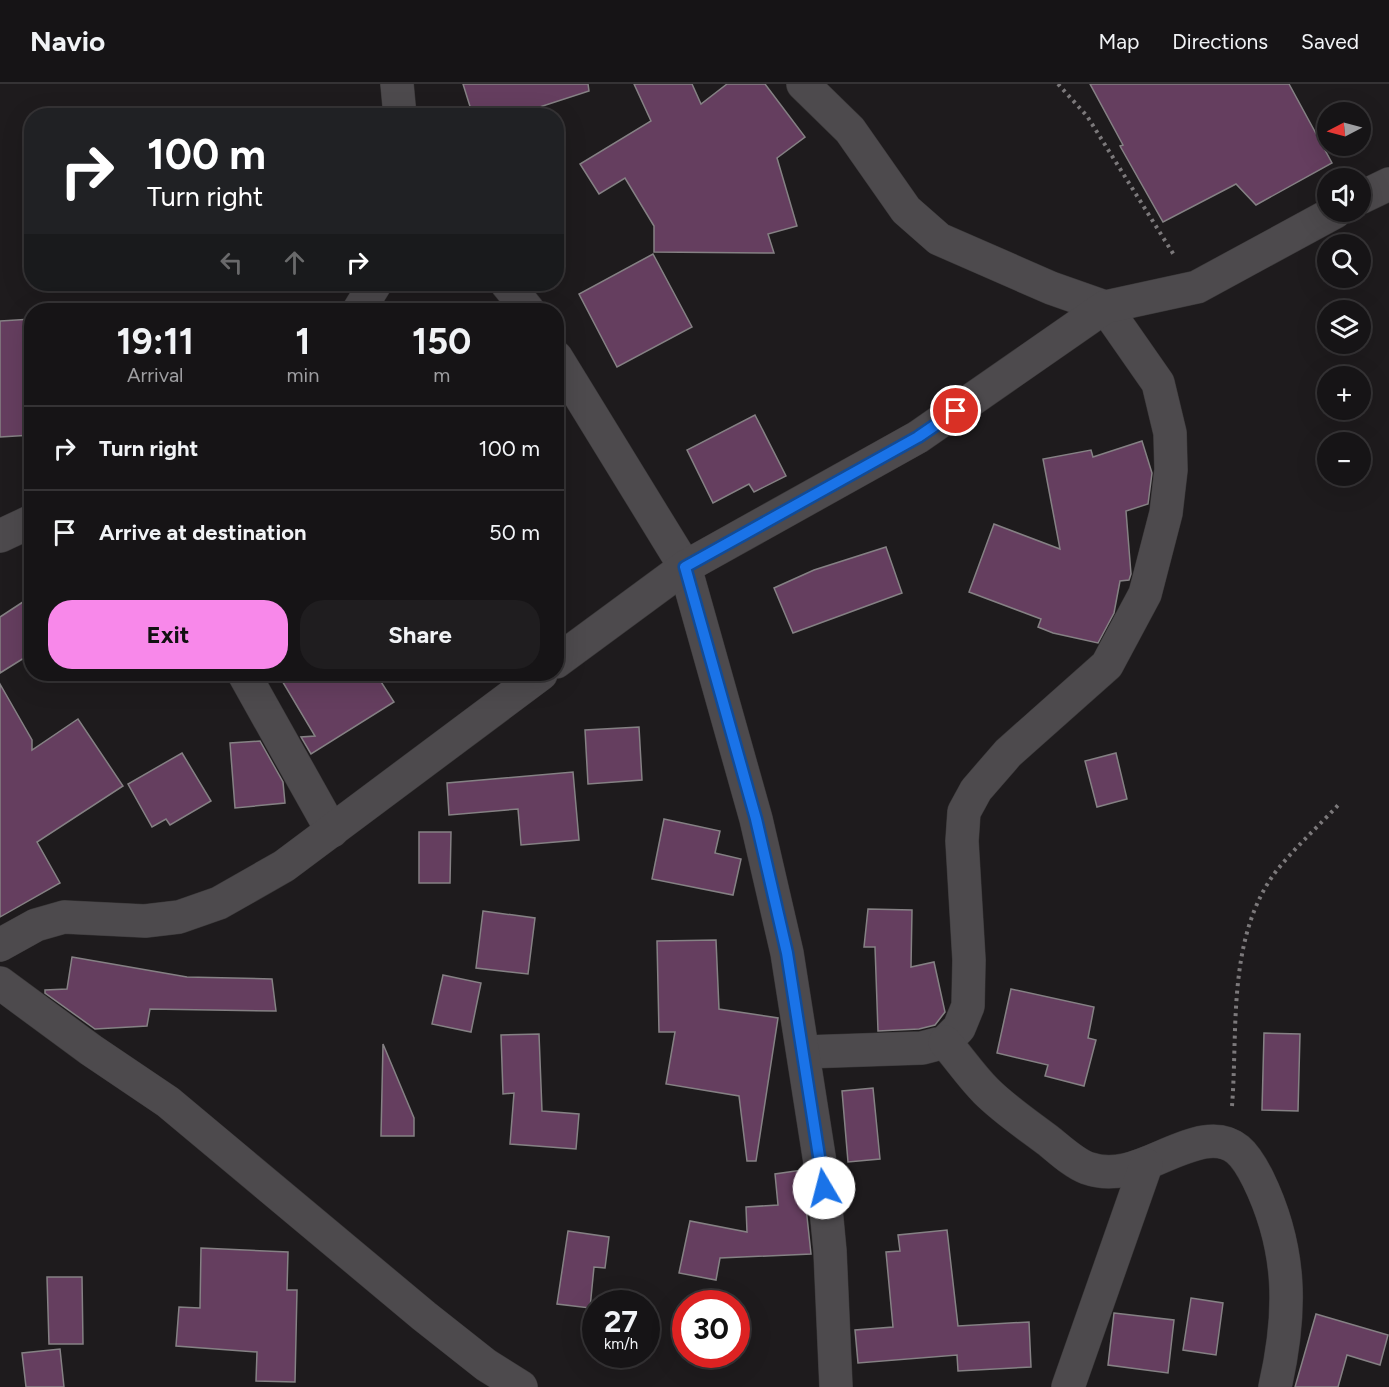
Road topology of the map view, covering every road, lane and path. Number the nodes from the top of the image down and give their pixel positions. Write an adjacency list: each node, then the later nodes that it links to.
1 (804, 84): 9 (street)
2 (1059, 84): 6 (path)
3 (1389, 184): 4 (street)
4 (1371, 193)
5 (1317, 222): 6 (street)
6 (1197, 287): 9 (street)
7 (513, 291): 8 (street)
8 (522, 303)
9 (1105, 307): 13 (street); 21 (street)
10 (564, 370): 13 (street)
11 (24, 525): 12 (street)
12 (0, 536)
13 (685, 567): 14 (street); 22 (street)
14 (564, 656)
15 (248, 681): 18 (street)
16 (532, 681): 18 (street)
17 (1340, 803): 23 (path)
18 (332, 831): 19 (street)
19 (0, 945)
20 (0, 983): 25 (street)
21 (945, 1042): 22 (street); 24 (street)
22 (804, 1052): 26 (street)
23 (1230, 1143): 24 (street); 28 (street)
24 (1146, 1165): 27 (street)
25 (521, 1387)
26 (836, 1387)
27 (1068, 1387)
28 (1275, 1387)

